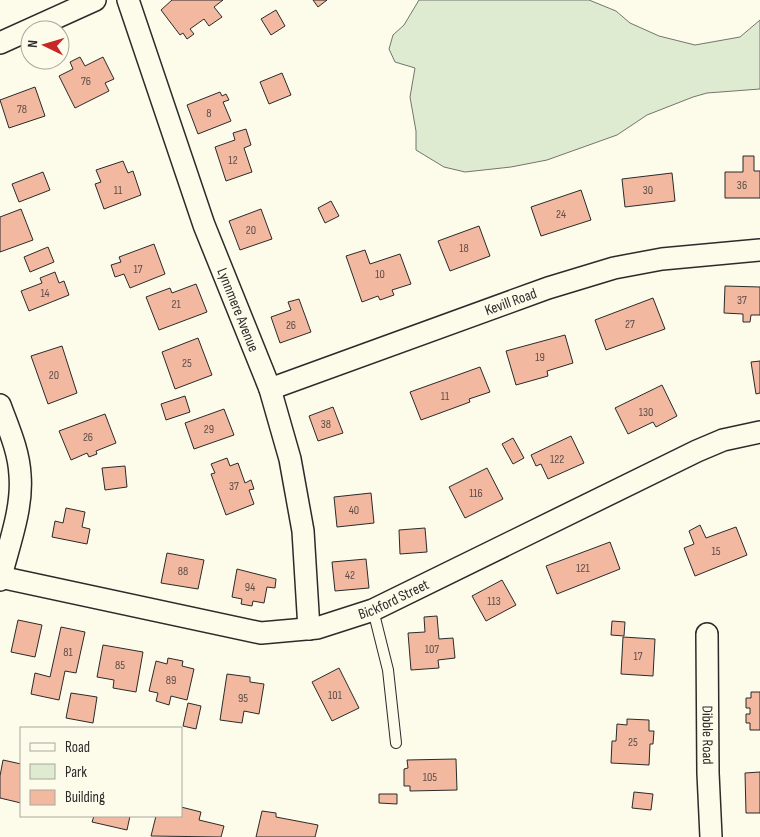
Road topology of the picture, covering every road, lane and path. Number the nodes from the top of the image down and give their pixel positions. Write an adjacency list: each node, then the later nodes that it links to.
1 (95, 0): 3 (street)
2 (128, 0): 5 (street, Lynnmere Avenue)
3 (0, 43)
4 (760, 250): 5 (street, Kevill Road)
5 (270, 389): 10 (street, Lynnmere Avenue)
6 (0, 405): 8 (street)
7 (760, 432): 9 (street, Bickford Street)
8 (0, 578): 10 (street, Bickford Street)
9 (373, 610): 10 (street, Bickford Street); 12 (lane)
10 (309, 629)
11 (707, 634): 13 (street, Dibble Road)
12 (396, 743)
13 (711, 837)

